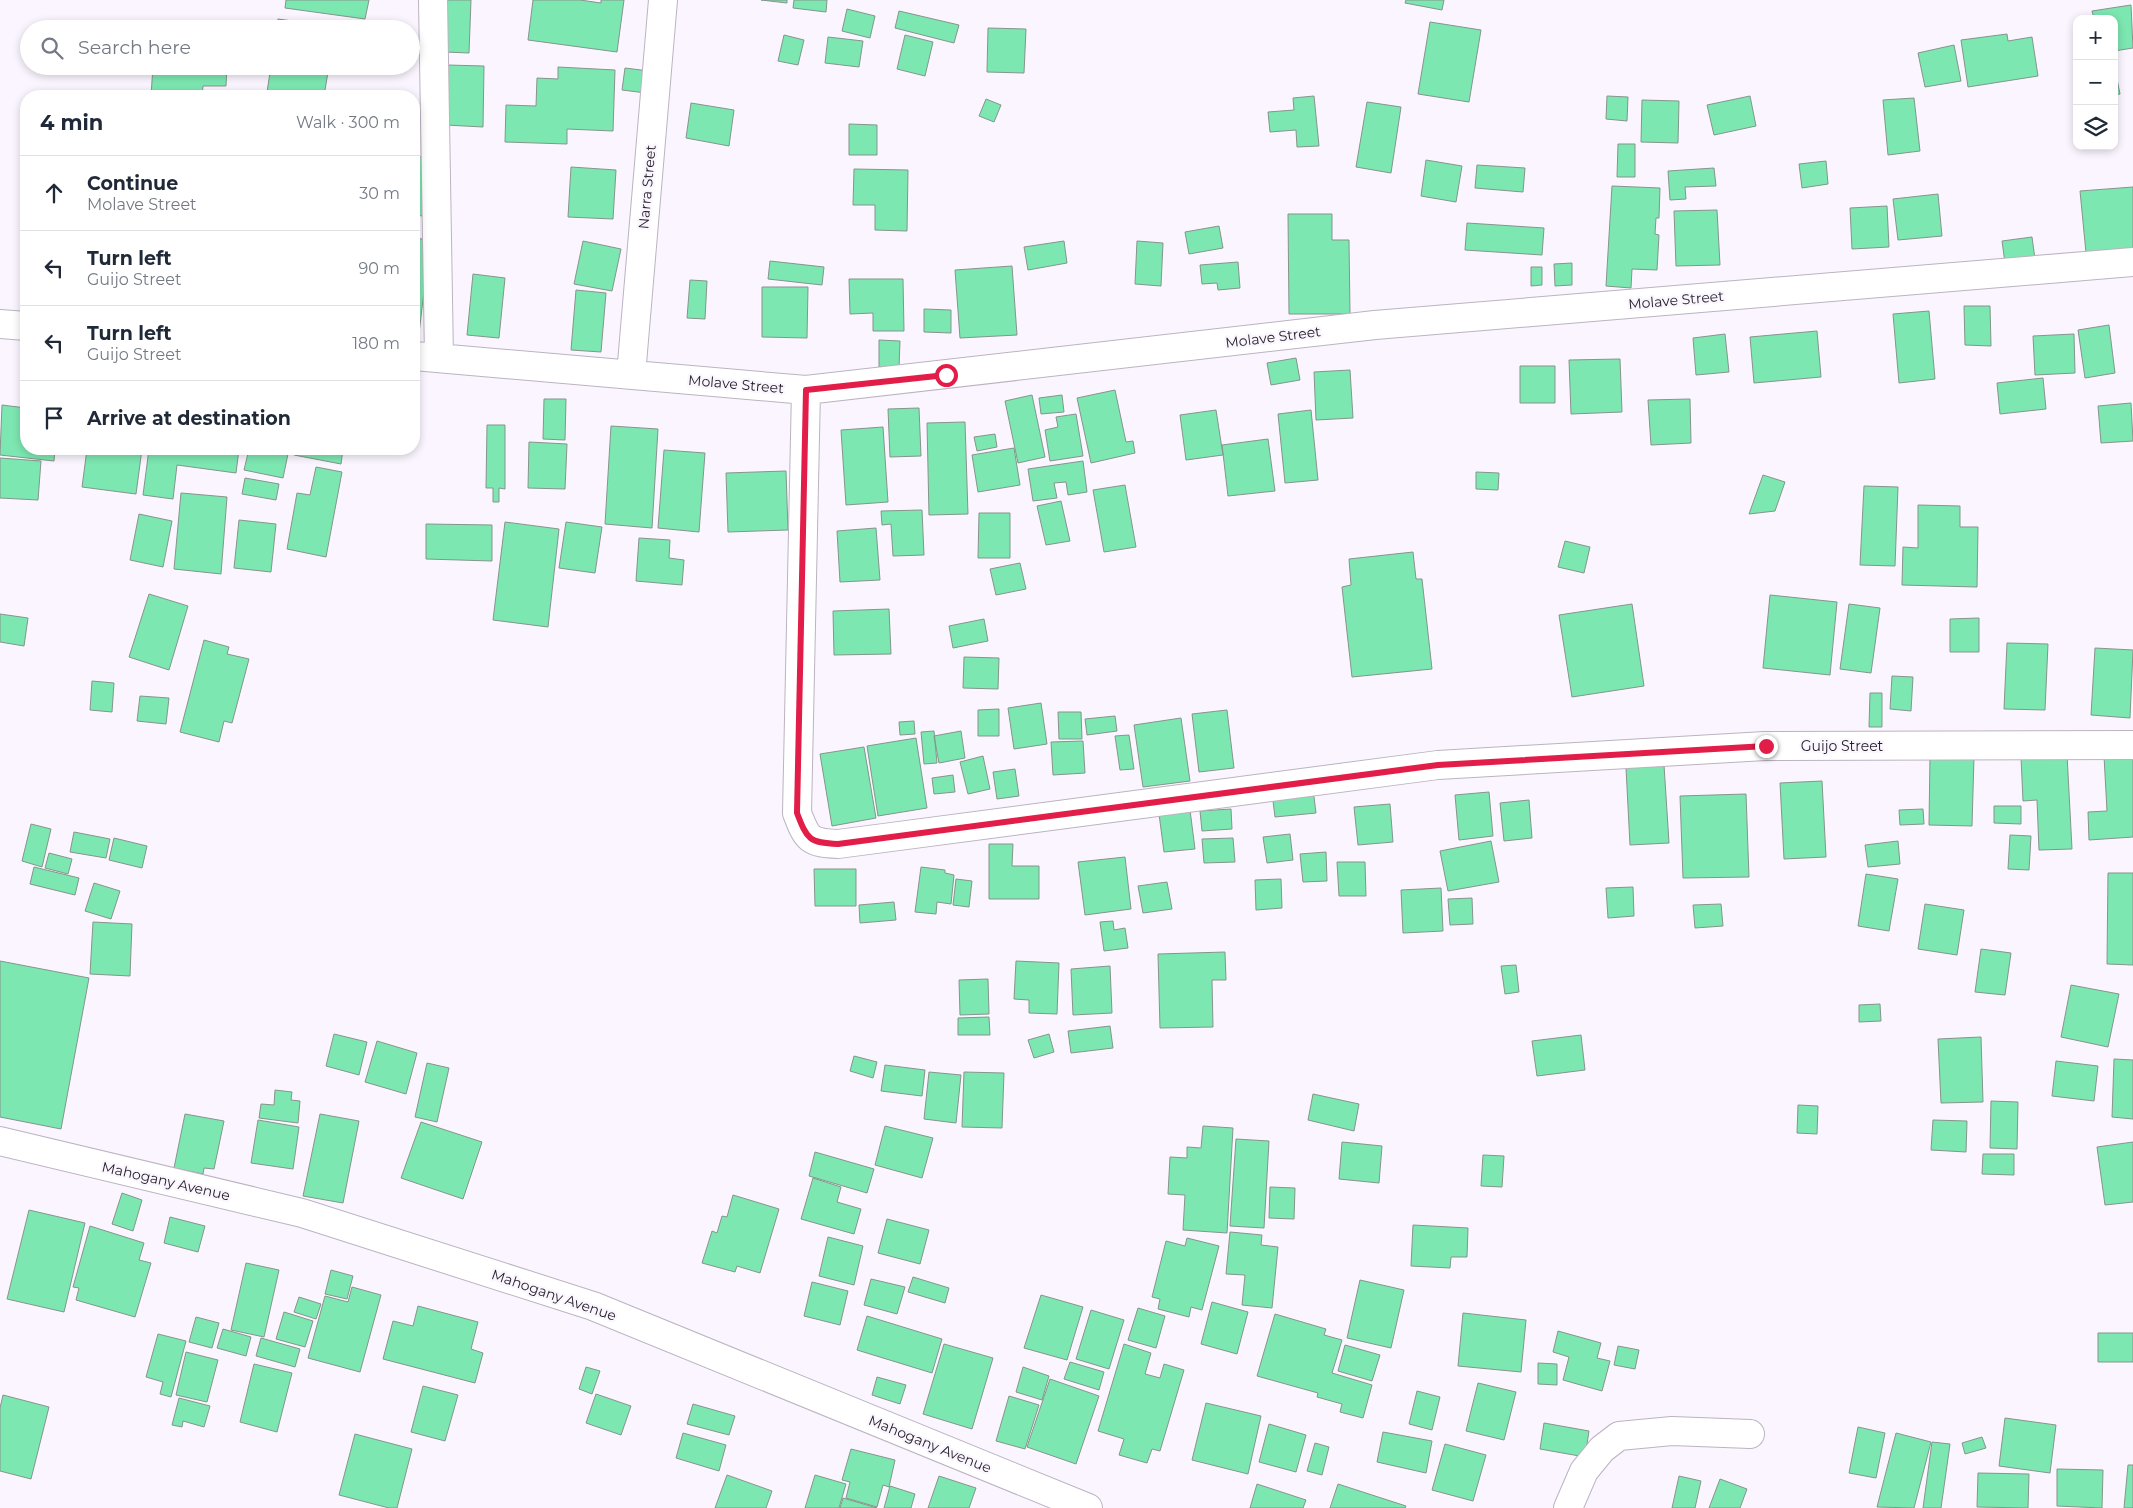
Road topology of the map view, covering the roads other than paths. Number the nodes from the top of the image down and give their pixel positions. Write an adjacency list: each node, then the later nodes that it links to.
1 (433, 0): 6 (street)
2 (663, 0): 7 (street, Narra Street)
3 (2133, 262): 8 (street, Molave Street)
4 (0, 324): 5 (street)
5 (20, 326)
6 (426, 357): 7 (street, Molave Street)
7 (630, 375): 8 (street, Molave Street)
8 (806, 390): 9 (street, Guijo Street)
9 (2133, 745)
10 (0, 1141): 12 (street, Mahogany Avenue)
11 (1750, 1434): 13 (street)
12 (1088, 1508)
13 (1568, 1508)

